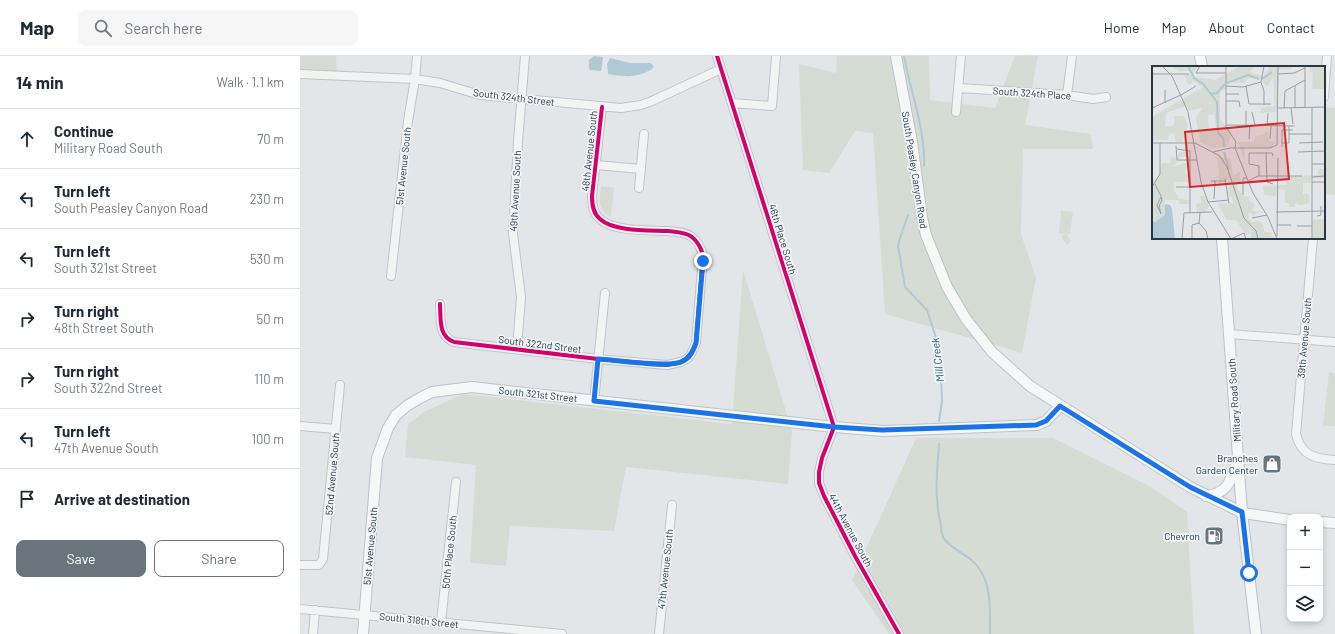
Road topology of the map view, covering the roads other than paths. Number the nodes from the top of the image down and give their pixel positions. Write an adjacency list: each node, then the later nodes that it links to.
1 (417, 56): 13 (street, 51st Avenue South)
2 (525, 56): 18 (street, 49th Avenue South)
3 (717, 56): 11 (street, 46th Place South)
4 (776, 56): 19 (street)
5 (896, 56): 39 (main road, South Peasley Canyon Road)
6 (961, 56): 14 (street)
7 (1072, 56): 16 (street)
8 (1200, 56): 10 (main road)
9 (1329, 60): 15 (street)
10 (1202, 66)
11 (722, 69): 19 (street, 46th Place South); 20 (street, South 324th Street)
12 (300, 74): 13 (street, South 324th Street)
13 (415, 78): 18 (street, South 324th Street); 28 (street, 51st Avenue South)
14 (959, 88): 16 (street, South 324th Place); 21 (street)
15 (1325, 90)
16 (1067, 95): 17 (street, South 324th Place)
17 (1106, 97)
18 (521, 99): 20 (street, South 324th Street); 34 (street, 49th Avenue South)
19 (732, 103): 41 (street, 46th Place South)
20 (602, 107): 23 (street, 48th Avenue South)
21 (956, 112)
22 (644, 134): 24 (street)
23 (596, 165): 24 (street, 48th Avenue South); 35 (street, 48th Avenue South)
24 (641, 169): 25 (street)
25 (639, 188)
26 (1222, 239): 31 (main road, Military Road South)
27 (1313, 239): 32 (street, 39th Avenue South)
28 (391, 276)
29 (605, 293): 36 (street)
30 (440, 304): 34 (street, South 322nd Street)
31 (1229, 334): 32 (street); 44 (main road, Military Road South)
32 (1305, 340): 33 (street); 45 (street, 39th Avenue South)
33 (1335, 342)
34 (517, 349): 36 (street, South 322nd Street)
35 (688, 358): 36 (street, South 322nd Street)
36 (598, 359): 38 (street)
37 (340, 385): 42 (street, 52nd Avenue South)
38 (594, 401): 41 (main road, South 321st Street); 43 (main road, South 321st Street)
39 (1060, 406): 41 (main road, South 321st Street); 47 (main road, South Peasley Canyon Road)
40 (300, 426): 42 (street)
41 (834, 427): 63 (street, 44th Avenue South)
42 (336, 429): 53 (street, 52nd Avenue South)
43 (377, 458): 56 (main road, 51st Avenue South)
44 (1238, 458): 47 (main road); 49 (main road, Military Road South)
45 (1335, 460)
46 (456, 482): 57 (street, 50th Place South)
47 (1206, 496): 49 (main road, South Peasley Canyon Road)
48 (672, 505): 62 (street, 47th Avenue South)
49 (1242, 512): 50 (main road, South Peasley Canyon Road); 64 (main road, Military Road South)
50 (1287, 520)
51 (1323, 522): 52 (main road)
52 (1335, 523)
53 (300, 565)
54 (300, 609): 55 (street, South 318th Street)
55 (315, 610): 56 (street, South 318th Street); 59 (street)
56 (364, 615): 57 (street, South 318th Street); 60 (main road, 51st Avenue South)
57 (441, 622): 58 (street, South 318th Street)
58 (475, 630): 61 (street, South 318th Street)
59 (313, 634)
60 (362, 634)
61 (562, 634)
62 (659, 634)
63 (899, 634)
64 (1256, 634)

